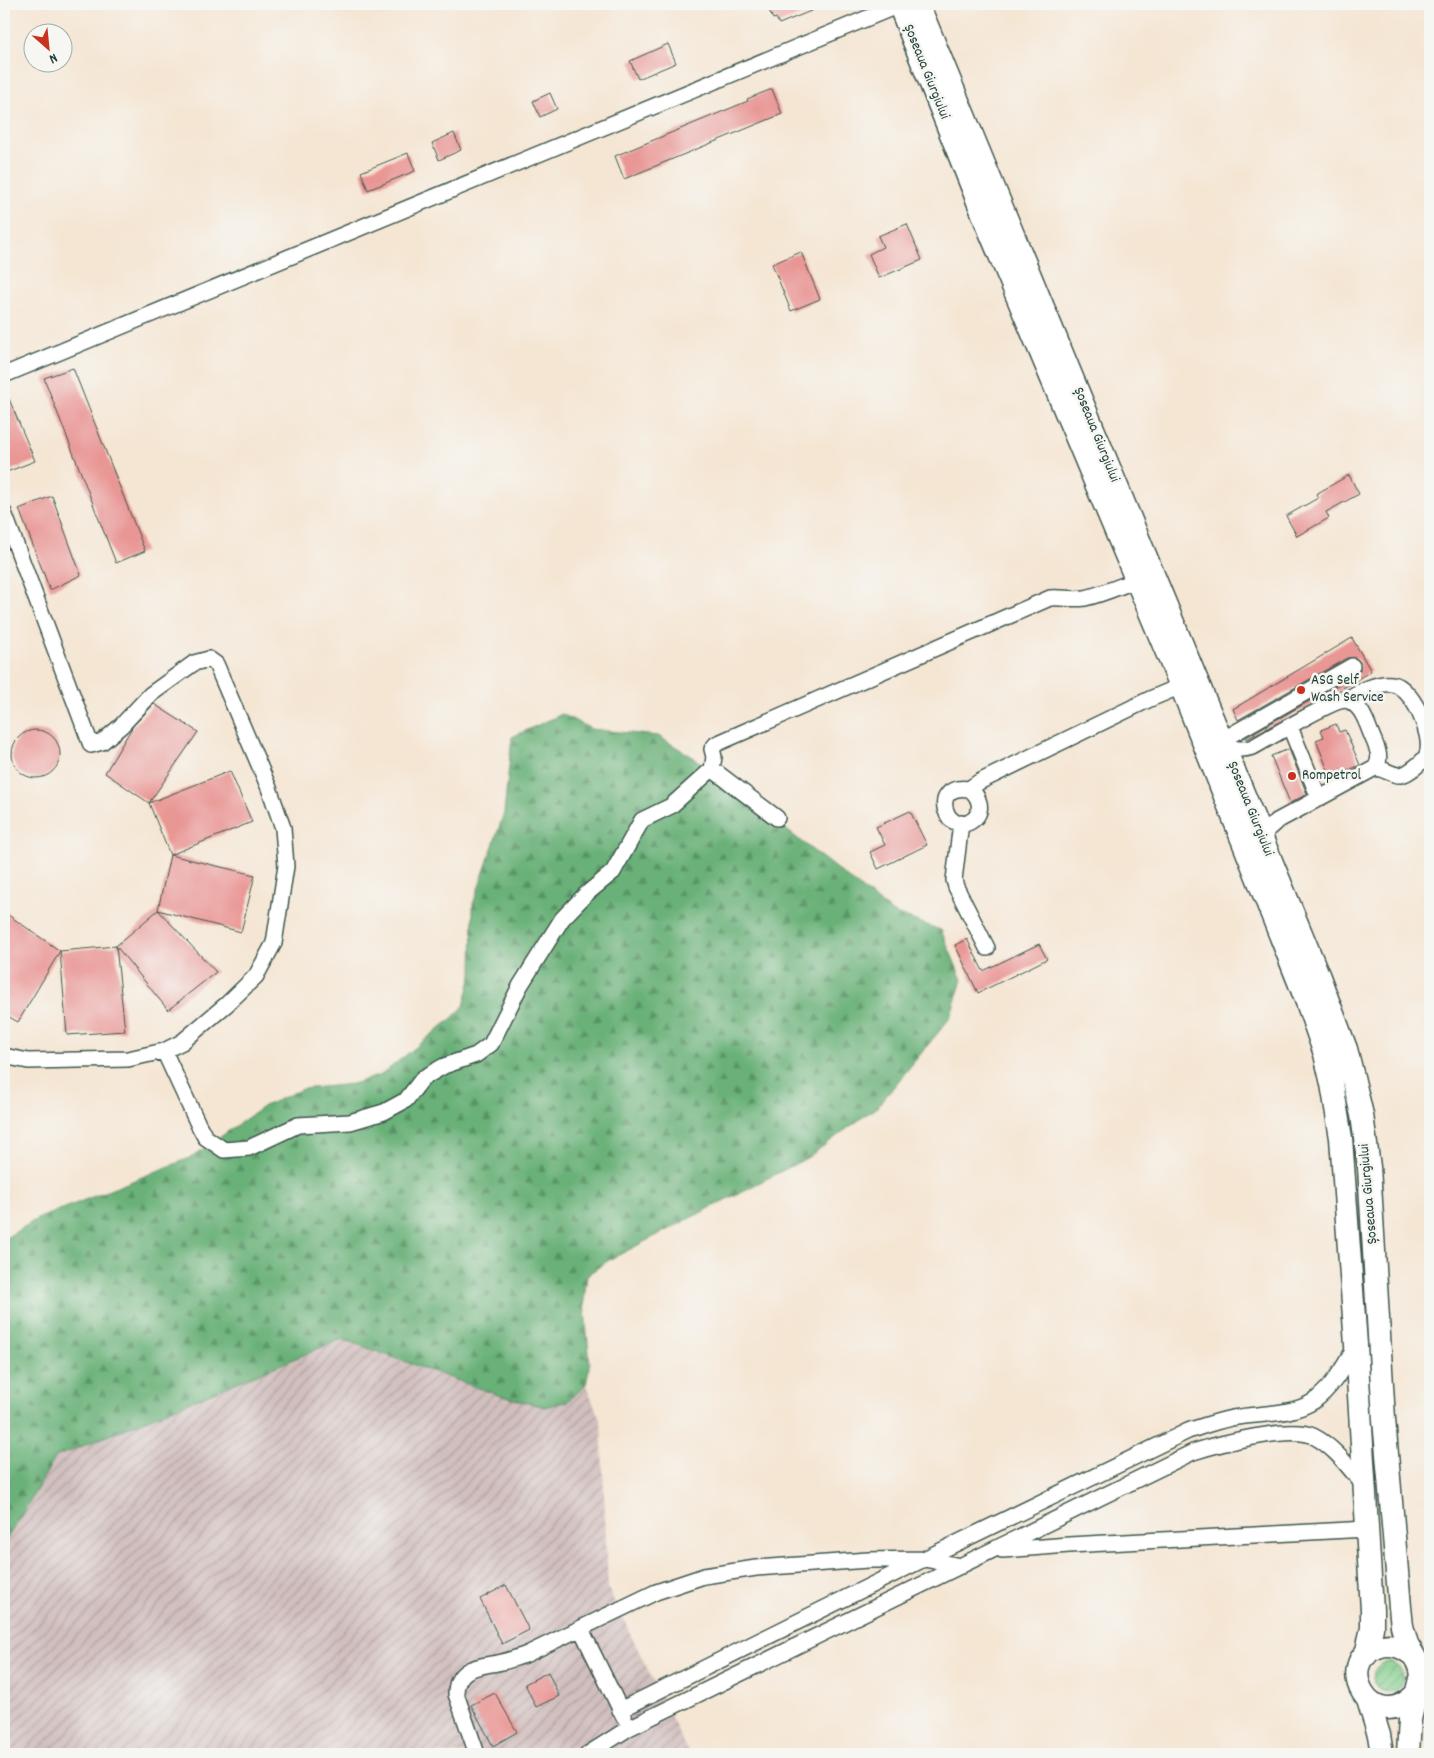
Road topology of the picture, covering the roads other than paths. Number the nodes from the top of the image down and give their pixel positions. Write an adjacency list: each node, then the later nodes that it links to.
1 (905, 4): 2 (lane); 4 (highway, Șoseaua Giurgiului); 9 (highway, Șoseaua Giurgiului)
2 (4, 375)
3 (4, 513): 18 (lane)
4 (1137, 580): 6 (highway, Șoseaua Giurgiului); 11 (lane)
5 (1352, 666): 9 (lane)
6 (1181, 686): 12 (lane); 20 (highway, Șoseaua Giurgiului)
7 (1346, 700): 8 (lane); 10 (lane); 10 (lane)
8 (1290, 727): 9 (lane); 13 (lane)
9 (1223, 742): 16 (highway, Șoseaua Giurgiului)
10 (1375, 768): 13 (lane)
11 (712, 769): 14 (lane); 18 (lane)
12 (969, 789): 15 (lane); 15 (lane)
13 (1320, 798): 16 (lane)
14 (777, 818)
15 (960, 823): 17 (lane)
16 (1262, 839): 28 (highway, Șoseaua Giurgiului)
17 (987, 948)
18 (164, 1050): 19 (lane)
19 (4, 1056)
20 (1356, 1345): 21 (highway, Șoseaua Giurgiului); 24 (lane)
21 (1365, 1487): 22 (highway, Șoseaua Giurgiului); 23 (lane)
22 (1367, 1529): 23 (lane); 27 (highway, Șoseaua Giurgiului)
23 (992, 1551): 25 (lane)
24 (924, 1559): 25 (lane); 26 (lane); 29 (lane)
25 (960, 1566): 30 (lane)
26 (581, 1629): 33 (lane); 35 (lane)
27 (1366, 1655): 28 (highway); 32 (highway, Șoseaua Giurgiului)
28 (1414, 1656): 31 (highway, Șoseaua Giurgiului)
29 (688, 1677): 30 (lane); 33 (lane)
30 (696, 1695): 34 (lane)
31 (1414, 1695): 32 (highway); 38 (highway, Șoseaua Giurgiului)
32 (1368, 1700): 37 (highway, Șoseaua Giurgiului)
33 (620, 1710): 34 (lane)
34 (629, 1728): 36 (lane)
35 (478, 1754)
36 (588, 1754)
37 (1382, 1754)
38 (1408, 1754)

